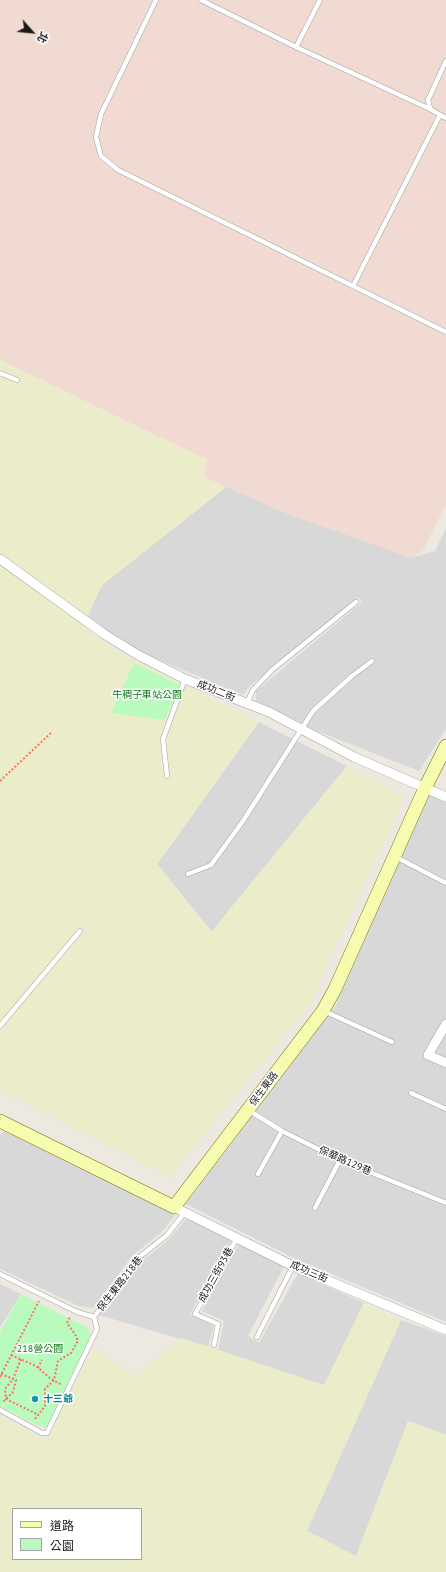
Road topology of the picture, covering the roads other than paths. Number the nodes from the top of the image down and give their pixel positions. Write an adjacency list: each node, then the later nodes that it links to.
1 (156, 0): 9 (lane)
2 (201, 0): 4 (lane)
3 (320, 0): 4 (lane)
4 (296, 47): 6 (lane)
5 (446, 61): 6 (lane)
6 (430, 109): 7 (lane)
7 (440, 115): 8 (lane); 9 (lane)
8 (446, 118)
9 (353, 286): 10 (lane)
10 (446, 332)
11 (0, 373): 12 (lane)
12 (17, 380)
13 (0, 559): 16 (street, 成功二街)
14 (356, 602): 17 (lane)
15 (372, 661): 18 (lane)
16 (185, 679): 17 (street, 成功二街); 20 (lane)
17 (247, 703): 18 (street, 成功二街)
18 (300, 729): 21 (street, 成功二街); 24 (lane)
19 (446, 746): 21 (street, 保生東路)
20 (167, 776)
21 (425, 788): 22 (street, 成功二街); 23 (street, 保生東路)
22 (446, 797)
23 (394, 856): 25 (lane); 27 (street, 保生東路)
24 (188, 874)
25 (446, 883)
26 (80, 931): 29 (lane)
27 (323, 1011): 30 (lane); 34 (street, 保生東路)
28 (446, 1024): 31 (street)
29 (0, 1026)
30 (392, 1042)
31 (446, 1063)
32 (411, 1093): 33 (lane)
33 (446, 1109)
34 (248, 1110): 36 (lane, 保華路129巷); 41 (street, 保生東路)
35 (2, 1123): 41 (street)
36 (282, 1131): 37 (lane, 保華路129巷); 38 (lane)
37 (340, 1160): 39 (lane, 保華路129巷); 40 (lane)
38 (258, 1174)
39 (446, 1203)
40 (315, 1208)
41 (179, 1210): 42 (street, 成功三街); 45 (lane, 保生東路218巷)
42 (237, 1238): 43 (street, 成功三街); 48 (lane, 成功三街93巷)
43 (293, 1266): 46 (street, 成功三街); 47 (lane)
44 (0, 1274): 45 (lane, 保生東路218巷)
45 (94, 1317): 49 (lane)
46 (446, 1330)
47 (257, 1337)
48 (214, 1345)
49 (0, 1409)

